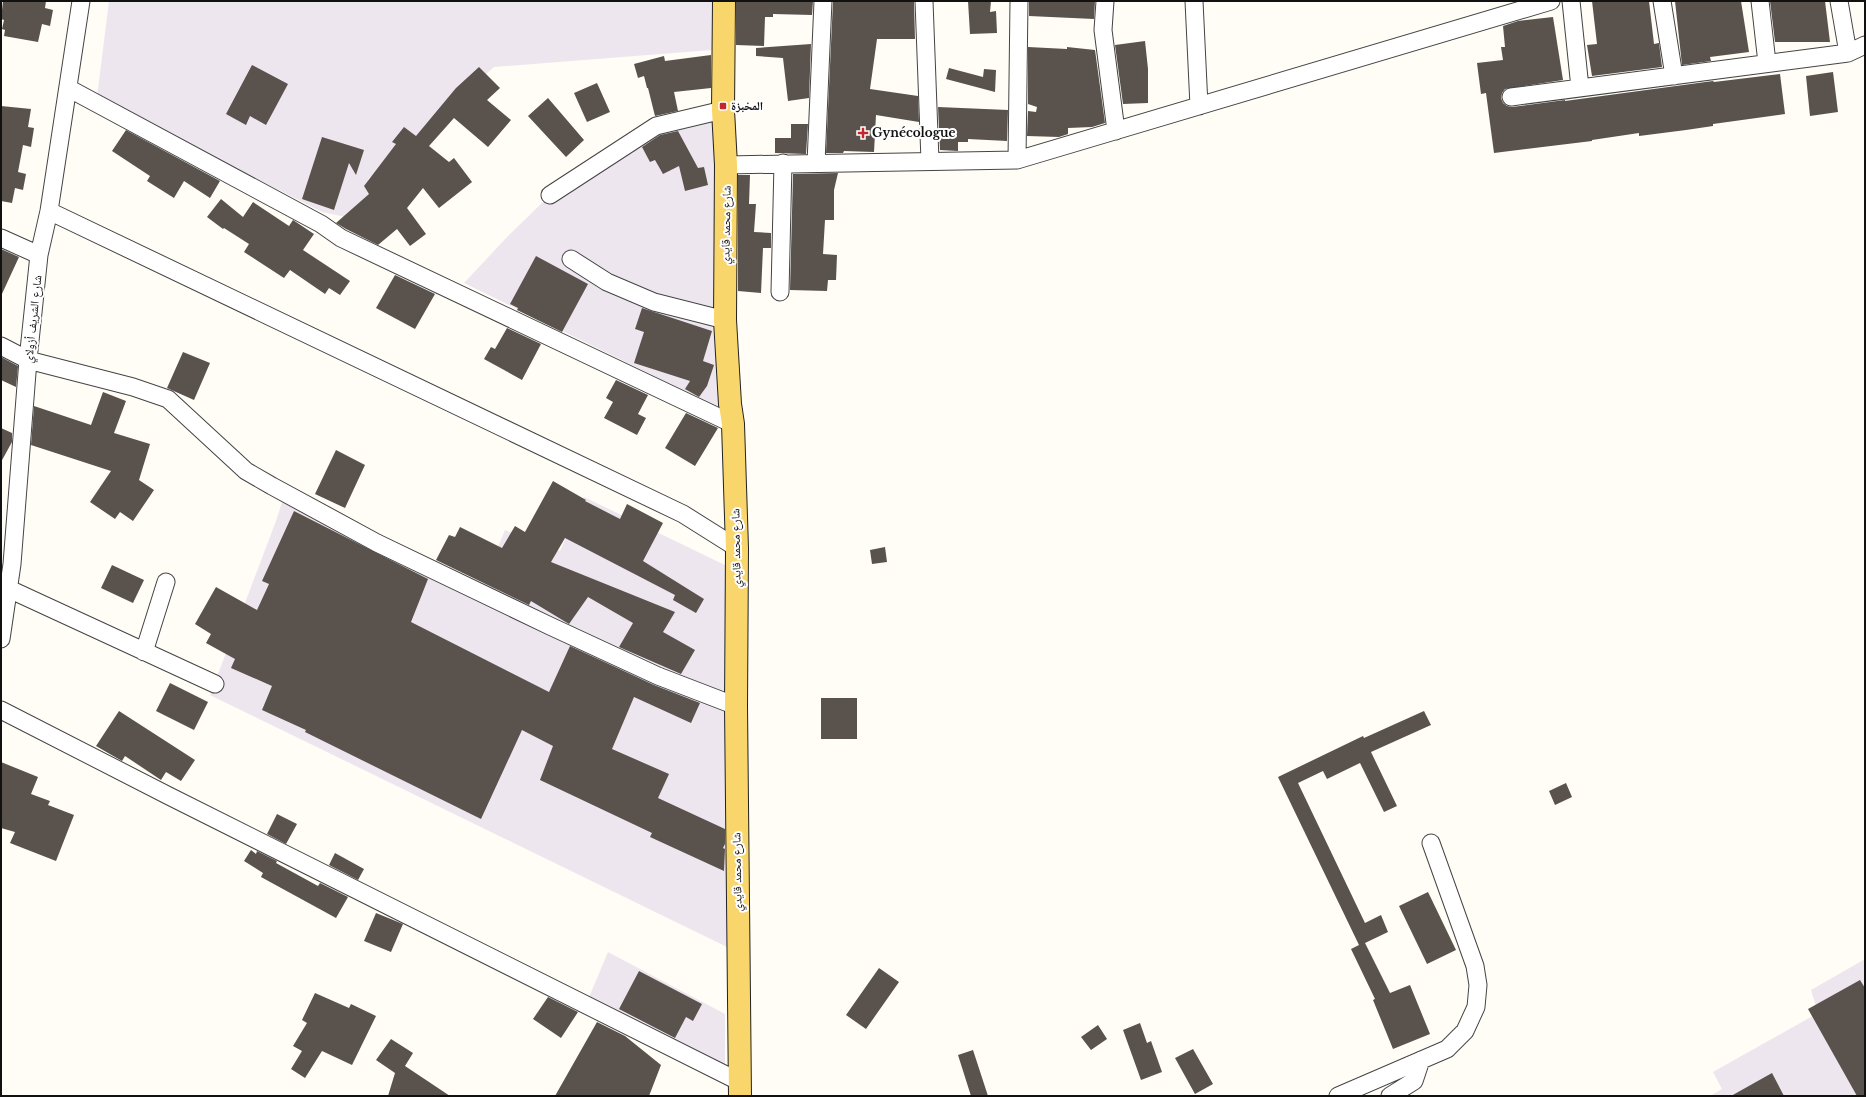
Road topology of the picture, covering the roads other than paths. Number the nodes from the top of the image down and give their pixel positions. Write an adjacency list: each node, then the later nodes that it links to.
1 (81, 1): 17 (street, شارع الشريف أزولاي)
2 (724, 1): 21 (main road, شارع محمد قايدي)
3 (823, 1): 26 (street)
4 (924, 1): 24 (street)
5 (1019, 1): 23 (street)
6 (1105, 1): 22 (street)
7 (1194, 1): 20 (street)
8 (1552, 1): 20 (street)
9 (1571, 1): 18 (street)
10 (1662, 1): 16 (street)
11 (1760, 1): 15 (street)
12 (1839, 1): 14 (street)
13 (1865, 45): 14 (street)
14 (1848, 53): 15 (street)
15 (1767, 63): 16 (street)
16 (1674, 76): 18 (street)
17 (68, 88): 29 (street, شارع الشريف أزولاي); 37 (street)
18 (1580, 88): 19 (street)
19 (1511, 97)
20 (1199, 106): 22 (street)
21 (723, 110): 27 (main road, شارع محمد قايدي); 28 (street)
22 (1116, 131): 23 (street)
23 (1017, 160): 24 (street)
24 (930, 161): 26 (street)
25 (783, 163): 26 (street); 27 (street); 33 (street)
26 (816, 163)
27 (726, 165): 34 (main road, شارع محمد قايدي)
28 (550, 195)
29 (49, 211): 31 (street, شارع الشريف أزولاي); 38 (street)
30 (1, 238): 31 (street)
31 (39, 256): 36 (street, شارع الشريف أزولاي)
32 (571, 259): 34 (street)
33 (780, 292)
34 (725, 320): 37 (main road, شارع محمد قايدي)
35 (1, 346): 36 (street)
36 (28, 360): 39 (street, شارع الشريف أزولاي); 45 (street)
37 (733, 424): 38 (main road, شارع محمد قايدي)
38 (737, 548): 45 (main road, شارع محمد قايدي)
39 (7, 561): 41 (street, شارع الشريف أزولاي)
40 (166, 582): 43 (street)
41 (9, 589): 42 (street, شارع الشريف أزولاي); 43 (street)
42 (1, 639)
43 (144, 652): 44 (street)
44 (215, 684)
45 (736, 706): 49 (main road, شارع محمد قايدي)
46 (1, 710): 49 (street)
47 (1431, 844): 48 (street)
48 (1421, 1060): 50 (street); 51 (street)
49 (740, 1089)
50 (1338, 1096)
51 (1390, 1096)

